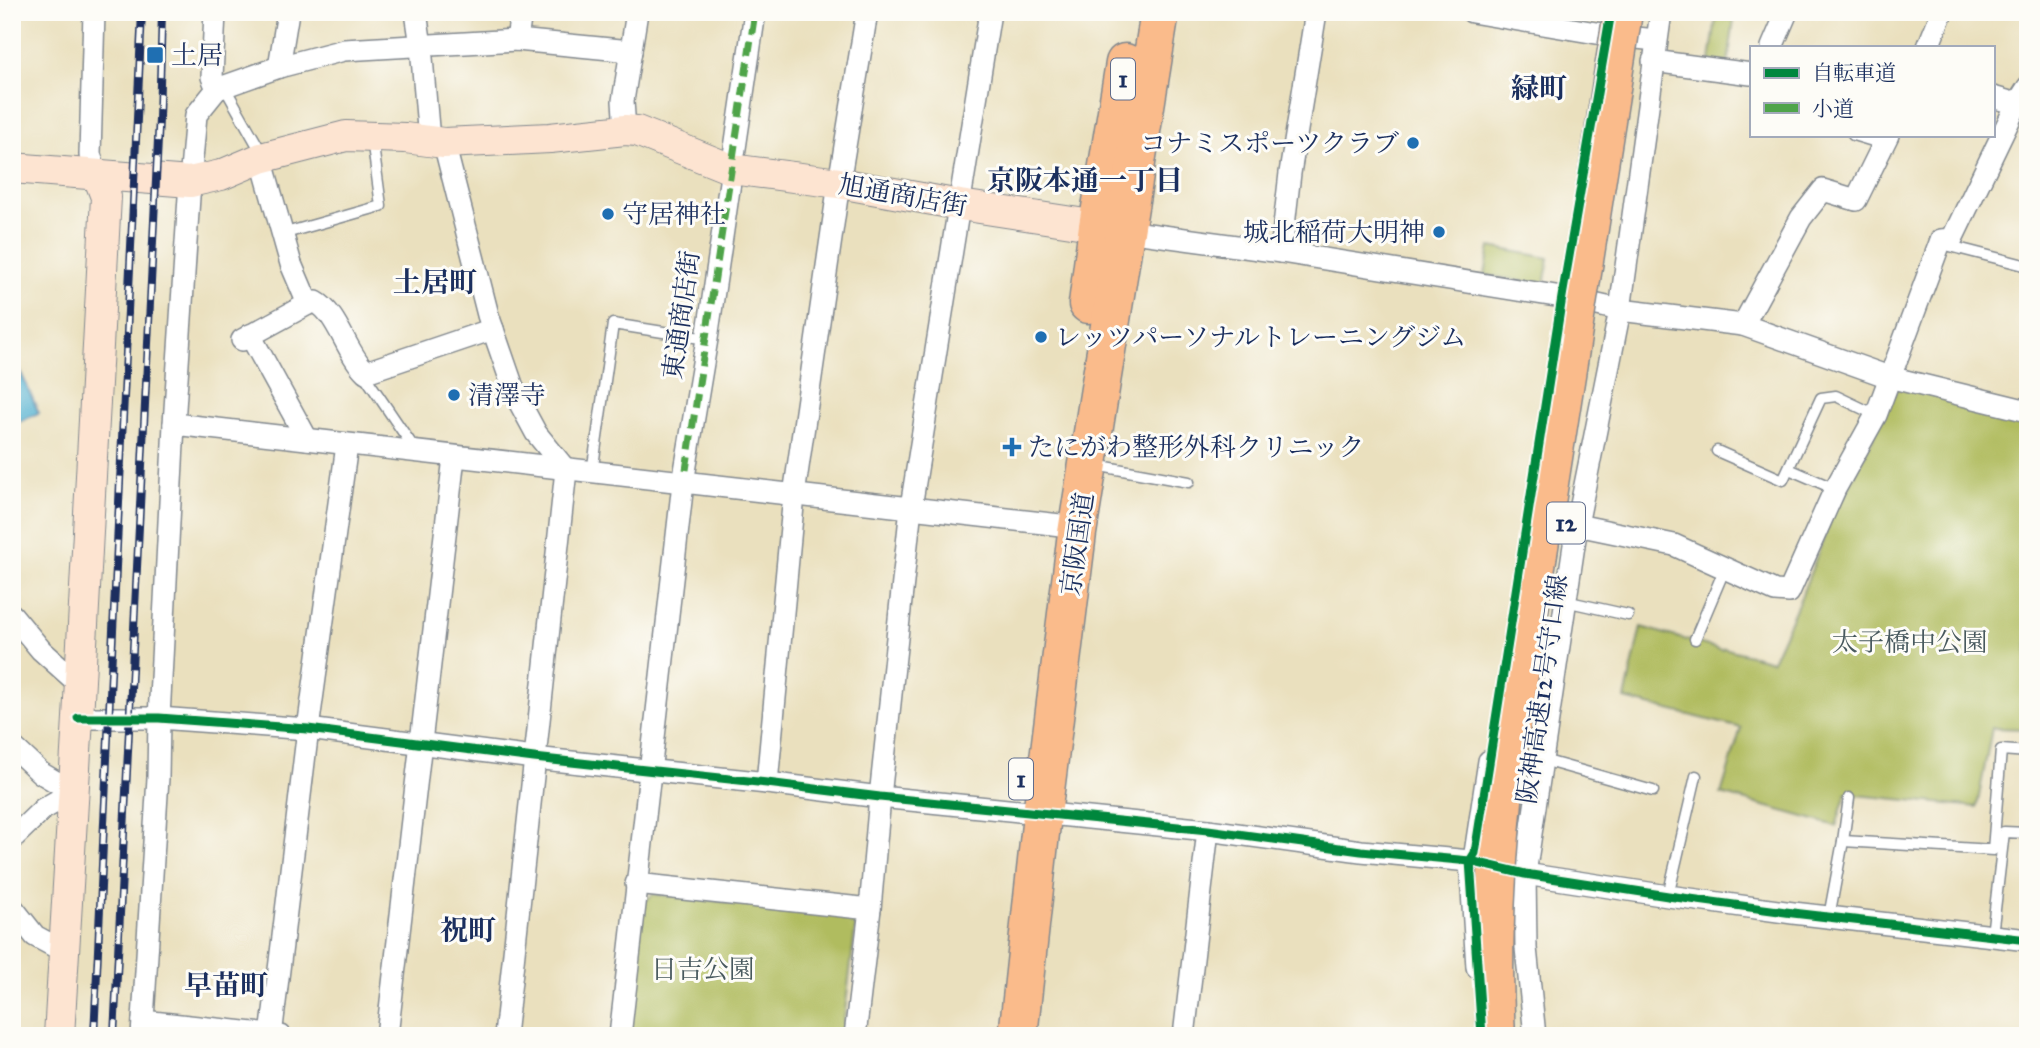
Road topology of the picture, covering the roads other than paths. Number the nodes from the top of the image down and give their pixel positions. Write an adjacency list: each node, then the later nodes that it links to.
1 (94, 12): 38 (street)
2 (215, 12): 27 (street)
3 (288, 12): 25 (street)
4 (416, 12): 21 (street)
5 (521, 12): 20 (street)
6 (637, 12): 24 (street)
7 (755, 12): 36 (street, 東通商店街)
8 (867, 12): 40 (street)
9 (990, 12): 41 (street)
10 (1134, 12): 42 (highway, 京阪国道 / 1)
11 (1160, 12): 42 (highway, 京阪国道 / 1)
12 (1317, 12): 45 (street)
13 (1472, 12): 18 (street)
14 (1611, 12): 18 (street)
15 (1661, 12): 19 (street)
16 (1787, 12): 22 (street)
17 (1942, 12): 23 (street)
18 (1616, 24): 19 (street); 47 (street); 122 (highway, 阪神高速12号守口線, bridge)
19 (1652, 38): 26 (street); 49 (street); 123 (highway, 阪神高速12号守口線 / 12)
20 (517, 40): 21 (street); 24 (street)
21 (421, 46): 25 (street); 34 (street)
22 (1772, 46)
23 (1928, 46)
24 (631, 51): 30 (street)
25 (279, 67): 27 (street)
26 (1750, 74)
27 (220, 88): 35 (lane); 39 (street)
28 (2023, 96): 29 (street); 44 (street)
29 (1994, 97)
30 (625, 130): 34 (main road); 36 (main road, 旭通商店街)
31 (372, 136): 34 (main road); 35 (main road); 43 (lane)
32 (1861, 136): 33 (lane)
33 (1886, 139): 50 (street)
34 (436, 141): 51 (street)
35 (261, 158): 39 (main road); 43 (street)
36 (731, 169): 40 (main road, 旭通商店街); 52 (street, 東通商店街)
37 (15, 171): 38 (main road)
38 (98, 176): 39 (main road); 79 (main road)
39 (190, 182): 57 (street)
40 (839, 183): 41 (main road, 旭通商店街); 70 (street)
41 (960, 205): 42 (main road, 旭通商店街); 71 (street)
42 (1100, 226): 45 (street); 63 (highway, 京阪国道 / 1); 73 (highway, 京阪国道 / 1)
43 (282, 234): 48 (street)
44 (1940, 243): 46 (lane); 54 (street)
45 (1281, 253): 47 (street)
46 (2028, 266)
47 (1562, 298): 49 (street); 101 (street)
48 (308, 304): 53 (street); 58 (street)
49 (1620, 310): 50 (street); 72 (street)
50 (1743, 325): 54 (street)
51 (493, 330): 53 (street); 65 (street)
52 (707, 339): 66 (lane); 67 (street, 東通商店街)
53 (366, 372): 61 (lane)
54 (1889, 377): 55 (street); 56 (street)
55 (2028, 411)
56 (1876, 415): 64 (lane); 69 (street)
57 (174, 424): 58 (street); 81 (street)
58 (307, 439): 59 (street)
59 (347, 444): 61 (street); 82 (street)
60 (1717, 451): 64 (lane)
61 (416, 452): 62 (street)
62 (454, 457): 65 (street); 83 (street)
63 (1089, 464): 68 (lane); 73 (highway, 京阪国道 / 1)
64 (1789, 469): 69 (lane)
65 (566, 470): 66 (street); 86 (street)
66 (592, 472): 67 (street)
67 (685, 476): 70 (street); 88 (street, 東通商店街)
68 (1189, 482)
69 (1835, 489): 74 (street)
70 (794, 495): 71 (street); 90 (street)
71 (911, 508): 73 (street); 93 (street)
72 (1577, 525): 74 (street); 75 (street)
73 (1067, 526): 95 (highway, 京阪国道 / 1)
74 (1725, 568): 78 (lane)
75 (1565, 601): 77 (lane); 87 (street)
76 (12, 615): 79 (street)
77 (1628, 615)
78 (1695, 639)
79 (79, 684): 80 (main road)
80 (78, 718): 81 (street); 92 (main road)
81 (159, 718): 82 (street); 111 (street)
82 (308, 729): 83 (street); 112 (street)
83 (421, 743): 86 (street); 114 (street)
84 (12, 746): 92 (street)
85 (2028, 752): 100 (lane)
86 (534, 758): 88 (street); 115 (street)
87 (1543, 760): 91 (lane); 102 (street)
88 (649, 770): 90 (street); 103 (street, 東通商店街)
89 (1696, 776): 104 (lane)
90 (767, 783): 93 (street)
91 (1653, 791)
92 (74, 792): 98 (street); 110 (main road)
93 (880, 797): 95 (street); 106 (street)
94 (1849, 798): 99 (lane)
95 (1029, 813): 96 (street); 118 (highway, 京阪国道 / 1); 119 (highway, 京阪国道 / 1)
96 (1208, 830): 101 (street); 120 (street)
97 (2028, 833): 100 (lane)
98 (12, 839)
99 (1843, 841): 100 (lane); 107 (lane)
100 (1998, 850): 108 (lane)
101 (1470, 861): 102 (street); 121 (street)
102 (1525, 874): 104 (street); 124 (street)
103 (636, 884): 106 (street); 116 (street, 東通商店街)
104 (1668, 896): 107 (street)
105 (12, 907): 110 (street)
106 (870, 909): 117 (street)
107 (1829, 916): 108 (street)
108 (1992, 935): 109 (street)
109 (2028, 940)
110 (63, 951): 113 (main road)
111 (142, 1028): 112 (street)
112 (274, 1035)
113 (59, 1036)
114 (387, 1036)
115 (505, 1036)
116 (620, 1036)
117 (855, 1036)
118 (995, 1036)
119 (1018, 1036)
120 (1184, 1036)
121 (1482, 1036)
122 (1496, 1036)
123 (1519, 1036)
124 (1535, 1036)

